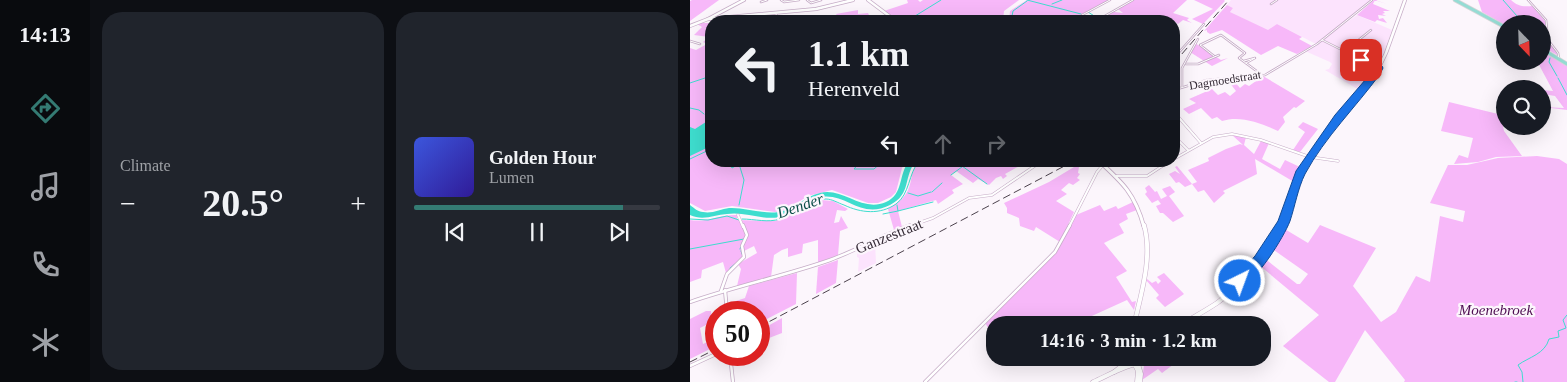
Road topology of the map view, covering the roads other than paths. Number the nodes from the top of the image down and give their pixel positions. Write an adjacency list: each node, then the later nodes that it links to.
1 (744, 0): 19 (main road)
2 (767, 0): 16 (street)
3 (781, 0): 4 (street)
4 (799, 0)
5 (807, 0): 6 (street)
6 (821, 0)
7 (853, 0): 18 (main road)
8 (868, 0): 21 (main road)
9 (1110, 0): 22 (street)
10 (1133, 0): 23 (street)
11 (1277, 0): 17 (street)
12 (1372, 0): 30 (street, Dagmoedstraat)
13 (1405, 0): 41 (main road)
14 (1455, 0): 25 (main road)
15 (1528, 0): 38 (street)
16 (761, 2)
17 (1271, 4)
18 (775, 13): 20 (main road)
19 (716, 15)
20 (753, 15)
21 (888, 15)
22 (1082, 15)
23 (1107, 15)
24 (705, 20): 27 (main road)
25 (1496, 22)
26 (1204, 24): 33 (street)
27 (690, 26)
28 (1371, 30): 34 (street)
29 (1198, 39): 40 (street)
30 (1322, 40): 34 (street); 42 (street, Dagmoedstraat)
31 (690, 41): 32 (street)
32 (700, 44)
33 (1180, 51)
34 (1345, 51): 41 (street)
35 (1551, 54): 38 (main road)
36 (1218, 55): 37 (street)
37 (1214, 56): 40 (street); 42 (street)
38 (1559, 59): 39 (main road)
39 (1567, 64)
40 (1184, 65): 43 (street)
41 (1379, 68): 51 (main road)
42 (1263, 75): 43 (street, Dagmoedstraat)
43 (1182, 87)
44 (1180, 119): 45 (street)
45 (1198, 139): 46 (street); 48 (street)
46 (1206, 141): 48 (street); 51 (street)
47 (1180, 142): 49 (street)
48 (1201, 143): 49 (street)
49 (1188, 150): 50 (street)
50 (1180, 154)
51 (1311, 157): 52 (street); 64 (main road)
52 (1338, 161)
53 (1033, 167): 59 (street, Ganzestraat)
54 (1102, 167): 71 (street)
55 (1106, 167): 57 (main road)
56 (1161, 167): 57 (street)
57 (1116, 176): 63 (main road)
58 (738, 215): 60 (street)
59 (725, 290): 60 (street, Ganzestraat); 61 (street)
60 (721, 291): 62 (street, Ganzestraat)
61 (726, 301)
62 (690, 302)
63 (1136, 316)
64 (1195, 316)
65 (705, 359): 66 (street)
66 (690, 366)
67 (731, 366): 70 (street)
68 (1126, 366): 72 (main road)
69 (1135, 366): 73 (main road)
70 (733, 382)
71 (924, 382)
72 (1093, 382)
73 (1138, 382)

